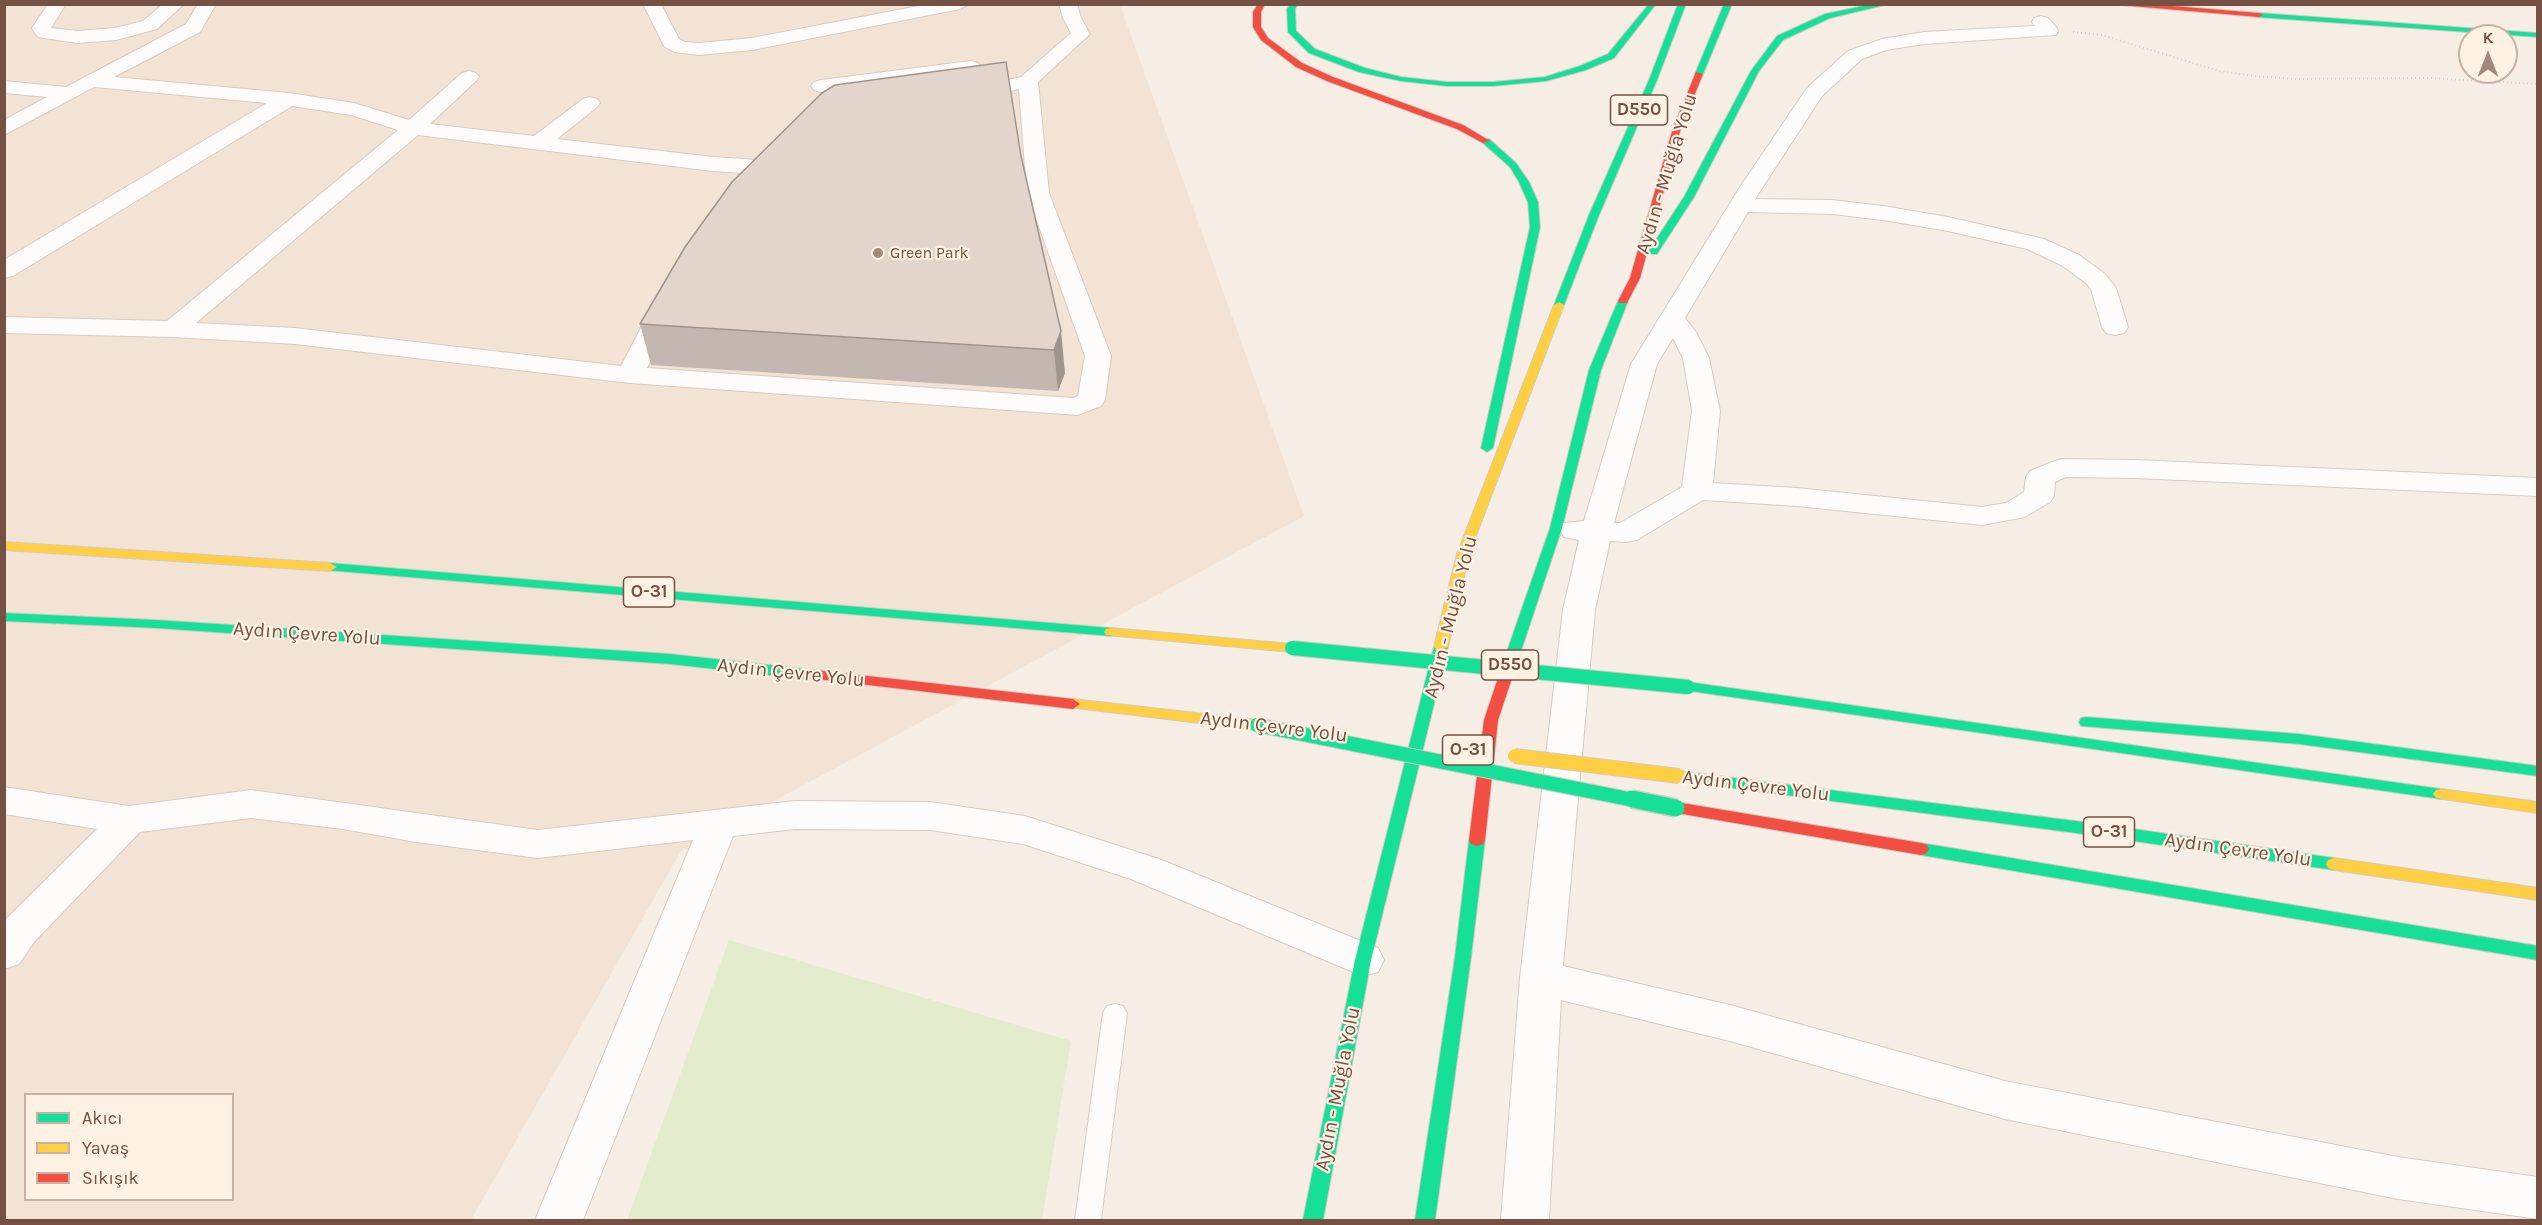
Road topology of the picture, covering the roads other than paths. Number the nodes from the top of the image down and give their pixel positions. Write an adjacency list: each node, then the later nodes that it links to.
1 (57, 4): 2 (street)
2 (175, 4)
3 (207, 4): 23 (street)
4 (960, 4): 15 (street)
5 (1068, 4): 21 (street)
6 (1262, 4): 49 (highway)
7 (1295, 4): 8 (highway)
8 (1653, 4)
9 (1682, 4): 49 (highway, Aydın - Muğla Yolu / D550)
10 (1728, 4): 37 (highway, Aydın - Muğla Yolu / D550)
11 (1886, 4): 37 (highway)
12 (2094, 4): 16 (highway)
13 (2111, 4): 16 (highway)
14 (2266, 4): 17 (highway)
15 (653, 5)
16 (2141, 7): 19 (highway)
17 (2538, 23)
18 (2045, 26): 35 (street)
19 (2538, 35)
20 (990, 65): 24 (street)
21 (1026, 71): 26 (street); 43 (street)
22 (469, 77): 31 (street)
23 (91, 81): 27 (street); 28 (street)
24 (821, 86)
25 (4, 87): 27 (street)
26 (983, 90)
27 (69, 93): 30 (street)
28 (289, 99): 31 (street); 36 (street)
29 (590, 104): 33 (street)
30 (15, 116): 32 (street)
31 (413, 128): 33 (street); 42 (street)
32 (4, 129)
33 (540, 142): 34 (street)
34 (755, 184)
35 (1741, 204): 39 (street); 41 (street)
36 (4, 271)
37 (1635, 278): 46 (highway, Aydın - Muğla Yolu / D550)
38 (677, 283): 43 (street)
39 (1672, 319): 45 (street); 47 (street)
40 (4, 325): 42 (street)
41 (2115, 327)
42 (173, 329): 43 (street)
43 (630, 375)
44 (2538, 487): 45 (street)
45 (1697, 491): 47 (street)
46 (1556, 528): 47 (street); 72 (highway, Aydın - Muğla Yolu / D550)
47 (1596, 533): 66 (street)
48 (4, 546): 51 (highway, O-31, bridge)
49 (1463, 554): 65 (highway, Aydın - Muğla Yolu / D550)
50 (4, 617): 54 (highway, Aydın Çevre Yolu / O-31)
51 (1785, 699): 52 (highway); 59 (highway, O-31)
52 (1976, 714)
53 (2072, 721): 57 (highway)
54 (1257, 725): 55 (highway, Aydın Çevre Yolu / O-31, bridge); 64 (highway, bridge)
55 (1433, 746)
56 (1468, 750): 62 (highway, Aydın Çevre Yolu / O-31, bridge)
57 (2538, 771)
58 (4, 800): 60 (street)
59 (2538, 808)
60 (129, 820): 61 (street); 63 (street)
61 (719, 824): 65 (street); 69 (street)
62 (2538, 894)
63 (4, 953)
64 (2538, 953)
65 (1363, 960): 71 (highway, Aydın - Muğla Yolu / D550)
66 (1540, 978): 68 (street); 73 (street)
67 (1115, 1013): 70 (lane)
68 (2538, 1198)
69 (558, 1221)
70 (1088, 1221)
71 (1313, 1221)
72 (1425, 1221)
73 (1525, 1221)

